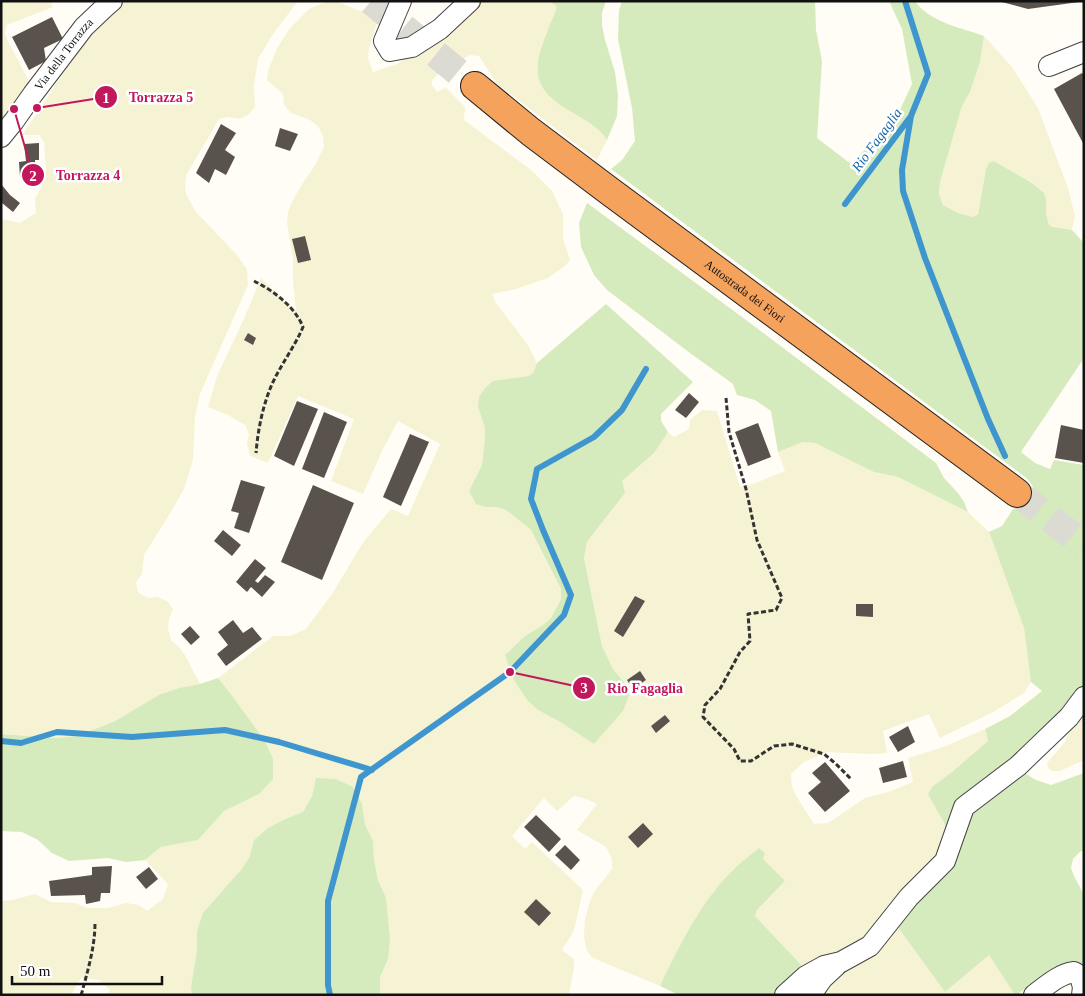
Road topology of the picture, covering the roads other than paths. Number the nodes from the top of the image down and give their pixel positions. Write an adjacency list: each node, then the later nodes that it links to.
1 (112, 1): 7 (street, Via della Torrazza)
2 (401, 1): 3 (street)
3 (470, 1)
4 (1084, 52): 5 (street)
5 (1049, 66)
6 (475, 86): 8 (highway, Autostrada dei Fiori)
7 (1, 137)
8 (1017, 493)
9 (1084, 696): 10 (street)
10 (841, 962): 11 (street); 12 (street)
11 (785, 995)
12 (811, 995)
13 (1034, 995): 14 (street)
14 (1082, 995)

